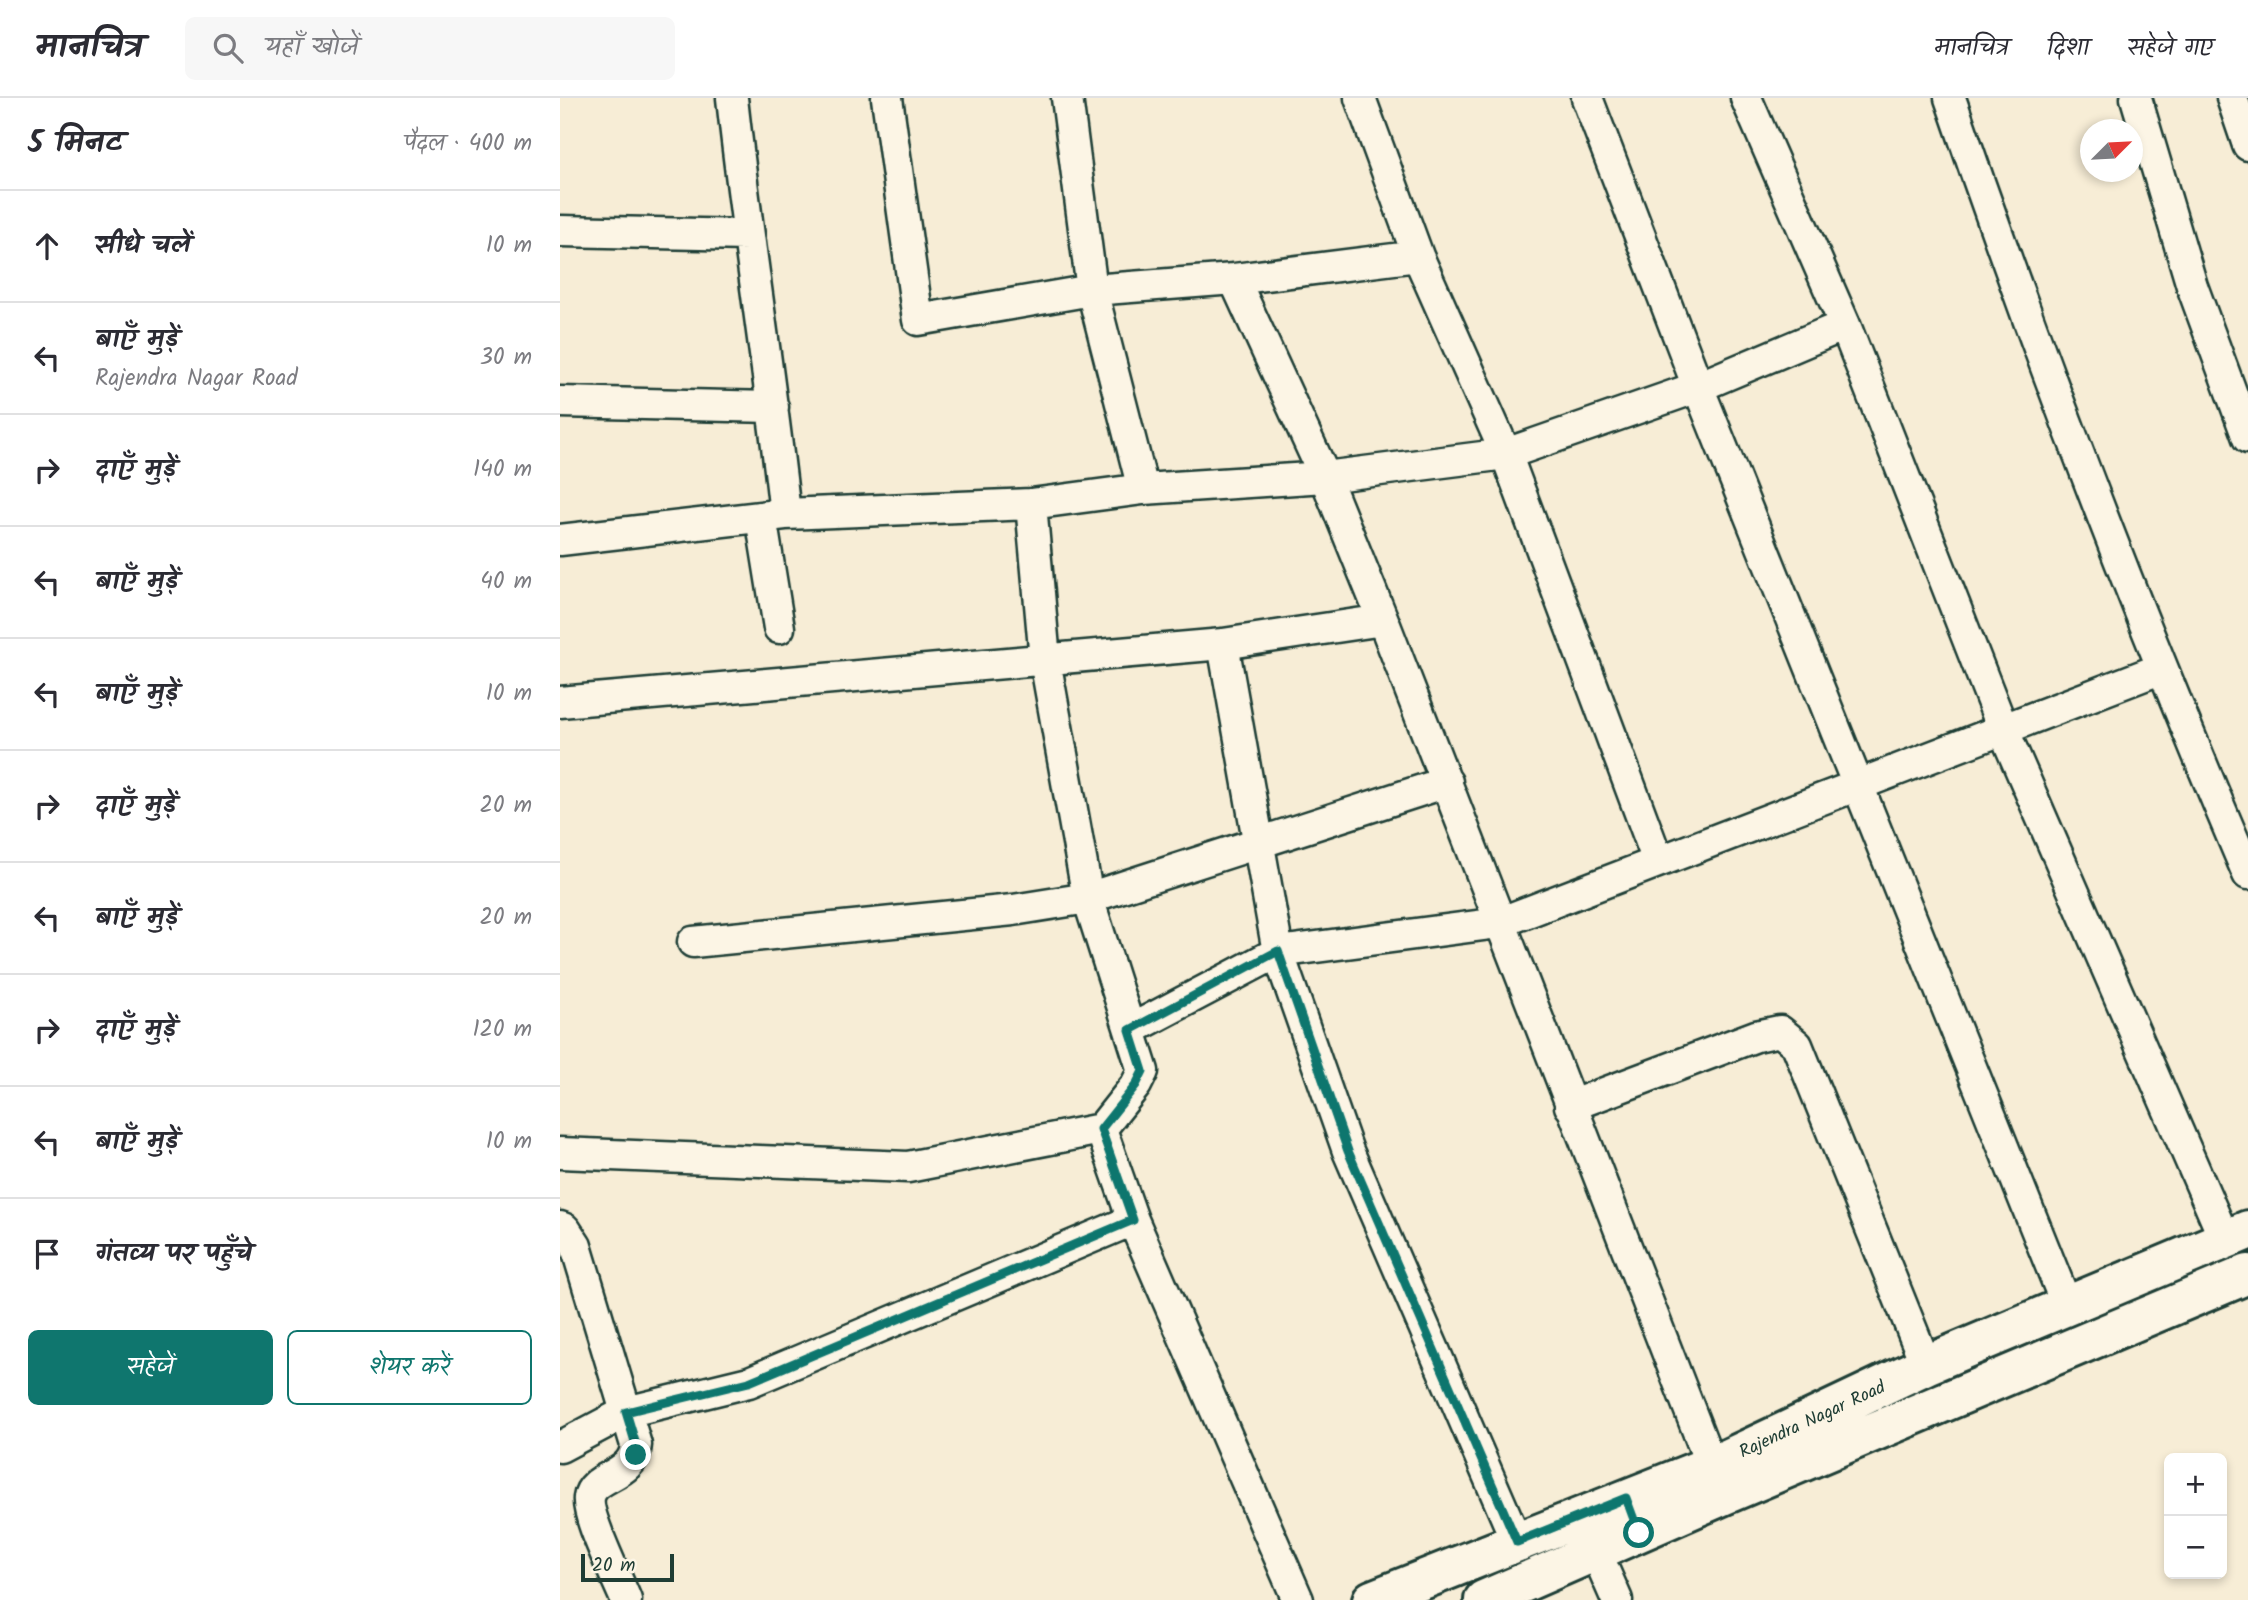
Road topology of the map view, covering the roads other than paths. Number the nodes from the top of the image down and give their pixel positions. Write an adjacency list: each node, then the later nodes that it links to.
1 (732, 98): 12 (street)
2 (887, 98): 15 (street)
3 (1067, 98): 15 (street)
4 (1360, 98): 13 (street)
5 (1587, 98): 17 (street)
6 (1746, 98): 16 (street)
7 (1950, 98): 31 (street)
8 (2136, 98): 20 (street)
9 (2232, 98): 10 (street)
10 (2246, 133)
11 (560, 232): 12 (street)
12 (747, 235): 19 (street)
13 (1418, 256): 14 (street); 21 (street)
14 (1234, 279): 15 (street); 22 (street)
15 (1092, 290): 23 (street)
16 (1845, 325): 17 (street); 33 (street)
17 (1698, 387): 21 (street); 35 (street)
18 (560, 402): 19 (street)
19 (773, 407): 25 (street)
20 (2248, 438)
21 (1506, 454): 22 (street); 37 (street)
22 (1325, 477): 23 (street); 27 (street)
23 (1143, 489): 24 (street)
24 (1031, 504): 25 (street); 30 (street)
25 (773, 515): 26 (street); 28 (street)
26 (560, 540)
27 (1383, 620): 29 (street); 34 (street)
28 (779, 628)
29 (1223, 644): 30 (street); 36 (street)
30 (1045, 660): 32 (street); 39 (street)
31 (2161, 669): 33 (street); 38 (street)
32 (560, 702)
33 (2003, 729): 35 (street); 49 (street)
34 (1447, 782): 36 (street); 40 (street)
35 (1858, 782): 37 (street); 51 (street)
36 (1258, 846): 39 (street); 42 (street)
37 (1658, 861): 40 (street)
38 (2248, 874)
39 (1087, 898): 41 (street); 43 (street)
40 (1499, 923): 42 (street); 44 (street)
41 (693, 942)
42 (1278, 951): 43 (street); 58 (street)
43 (1130, 1030): 45 (street)
44 (1570, 1106): 52 (street); 55 (street)
45 (1101, 1129): 46 (street); 47 (street)
46 (560, 1153)
47 (1133, 1220): 53 (street); 61 (street)
48 (560, 1227): 53 (street)
49 (2237, 1235): 51 (main road, Rajendra Nagar Road)
50 (2248, 1274): 55 (main road, Rajendra Nagar Road)
51 (2067, 1306): 52 (main road, Rajendra Nagar Road)
52 (1926, 1365): 55 (main road, Rajendra Nagar Road)
53 (626, 1412): 54 (street); 60 (street)
54 (560, 1447)
55 (1717, 1480): 56 (main road, Rajendra Nagar Road); 57 (main road, Rajendra Nagar Road)
56 (1626, 1498): 57 (main road); 58 (main road, Rajendra Nagar Road)
57 (1639, 1533): 59 (main road, Rajendra Nagar Road)
58 (1517, 1542): 62 (main road, Rajendra Nagar Road)
59 (1596, 1552): 63 (main road, Rajendra Nagar Road); 64 (street)
60 (626, 1600)
61 (1298, 1600)
62 (1372, 1600)
63 (1484, 1600)
64 (1617, 1600)

